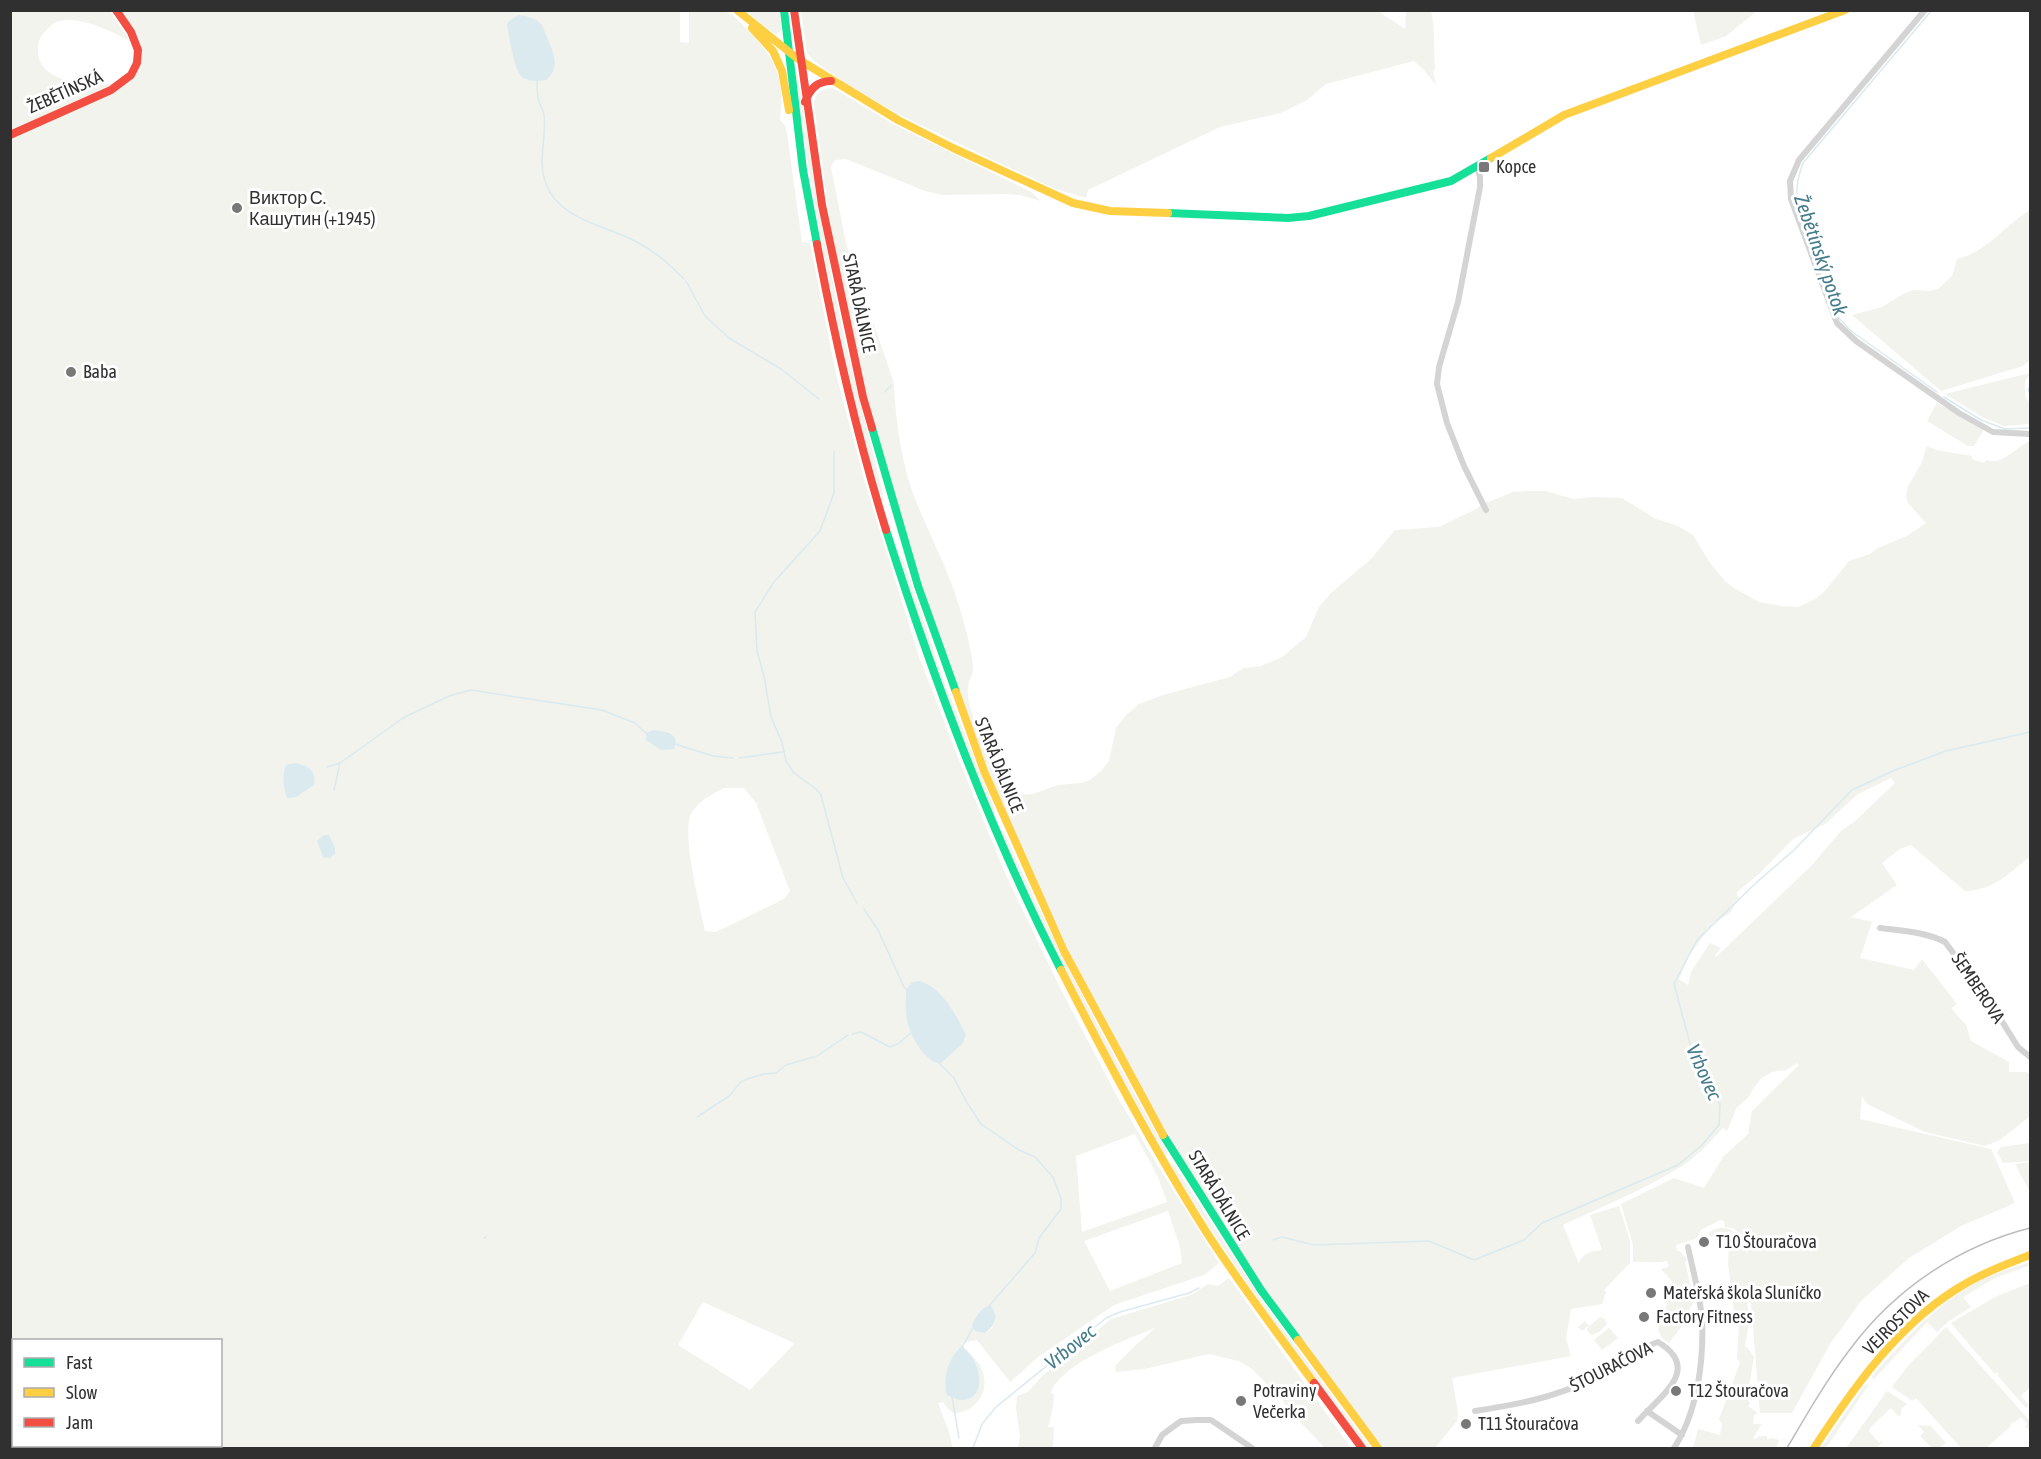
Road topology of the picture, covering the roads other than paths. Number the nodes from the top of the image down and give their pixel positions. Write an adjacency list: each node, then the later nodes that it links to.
1 (116, 10): 11 (main road, ŽEBĚTÍNSKÁ)
2 (737, 10): 7 (main road); 12 (main road)
3 (784, 10): 7 (main road, STARÁ DÁLNICE)
4 (794, 10): 8 (main road, STARÁ DÁLNICE)
5 (1845, 10): 13 (main road)
6 (1925, 10): 14 (street)
7 (788, 51): 8 (main road); 12 (main road, STARÁ DÁLNICE)
8 (798, 58): 9 (main road); 10 (main road, STARÁ DÁLNICE)
9 (834, 82): 10 (main road); 13 (main road)
10 (805, 106): 16 (main road, STARÁ DÁLNICE)
11 (10, 135)
12 (803, 165): 17 (main road, STARÁ DÁLNICE)
13 (1477, 167): 15 (street)
14 (2031, 434)
15 (1486, 510)
16 (897, 525): 17 (main road); 29 (main road, STARÁ DÁLNICE)
17 (885, 529): 28 (main road, STARÁ DÁLNICE)
18 (1881, 928): 19 (street, ŠEMBEROVA)
19 (2031, 1057)
20 (1688, 1247): 25 (street)
21 (2031, 1255): 31 (main road, VEJROSTOVA)
22 (1475, 1411): 23 (street, ŠTOURAČOVA)
23 (1647, 1411): 24 (street, ŠTOURAČOVA); 25 (street)
24 (1638, 1421)
25 (1682, 1435): 30 (street)
26 (1155, 1449): 27 (street)
27 (1252, 1449)
28 (1362, 1449)
29 (1378, 1449)
30 (1674, 1449)
31 (1814, 1449)

